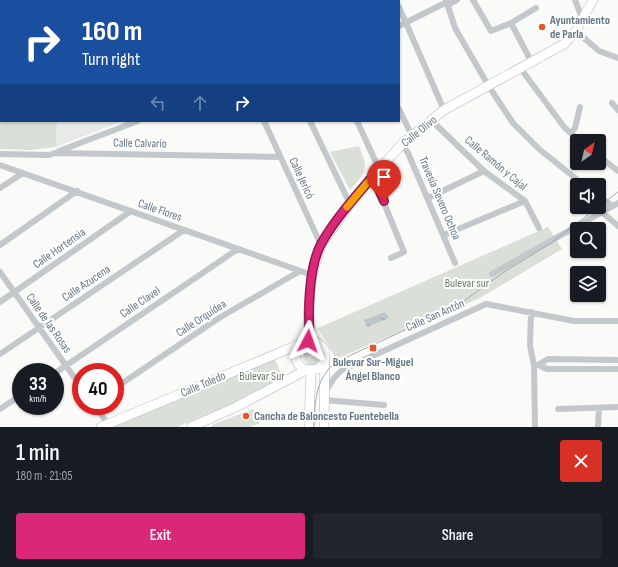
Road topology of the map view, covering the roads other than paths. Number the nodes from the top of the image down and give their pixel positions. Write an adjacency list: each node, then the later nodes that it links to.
1 (457, 0): 5 (street)
2 (473, 0): 10 (street)
3 (575, 0): 8 (street)
4 (593, 0): 8 (street, Calle Olivo)
5 (447, 2): 9 (street); 16 (street)
6 (536, 8): 10 (street)
7 (400, 9): 9 (street)
8 (582, 18): 12 (street, Calle Olivo)
9 (406, 22): 11 (street); 19 (street)
10 (511, 23): 14 (street)
11 (400, 25)
12 (576, 31): 13 (street); 14 (street, Calle Olivo)
13 (618, 58)
14 (532, 62): 15 (street, Calle Olivo)
15 (521, 69): 16 (street, Calle Olivo); 27 (street)
16 (488, 85): 19 (street, Calle Olivo); 39 (street)
17 (612, 103): 20 (street)
18 (580, 107): 27 (street)
19 (444, 110): 22 (street, Calle Olivo)
20 (618, 110)
21 (400, 111): 28 (street)
22 (431, 120): 28 (street, Calle Olivo); 36 (street, Calle Ramón y Cajal)
23 (135, 122): 30 (street)
24 (264, 122): 32 (street, Calle Jericó)
25 (310, 122): 45 (street)
26 (357, 122): 37 (street)
27 (571, 133)
28 (412, 136): 29 (street, Calle Olivo)
29 (402, 144): 37 (street, Calle Olivo); 42 (street, Travesía Severo Ochoa)
30 (55, 153): 31 (street, Calle Calvario); 32 (street, Calle Calvario)
31 (0, 154)
32 (280, 157): 56 (street, Calle Jericó)
33 (606, 161): 35 (street)
34 (0, 165): 38 (street, Calle Flores)
35 (618, 170)
36 (484, 171): 42 (street); 44 (street, Calle Ramón y Cajal)
37 (376, 172): 45 (street, Calle Olivo); 58 (street)
38 (23, 173): 40 (street); 41 (street, Calle Flores)
39 (575, 178)
40 (0, 188)
41 (77, 192): 47 (street, Calle Flores); 55 (street)
42 (428, 198): 54 (street, Travesía Severo Ochoa)
43 (606, 200): 46 (street)
44 (525, 201): 52 (street, Calle Ramón y Cajal); 54 (street)
45 (350, 204): 56 (street, Calle Olivo)
46 (616, 204): 48 (street)
47 (130, 211): 53 (street, Calle Flores); 64 (street, Calle Hortensia)
48 (606, 211)
49 (601, 214): 62 (street)
50 (604, 214): 51 (street)
51 (618, 226)
52 (539, 228)
53 (184, 230): 57 (street, Calle Flores); 68 (street, Calle Azucena)
54 (444, 236): 59 (street, Travesía Severo Ochoa)
55 (0, 245)
56 (321, 245): 63 (street, Calle Olivo)
57 (238, 249): 60 (street, Calle Flores); 74 (street, Calle Clavel)
58 (391, 258)
59 (456, 262)
60 (300, 271): 63 (street, Calle Flores); 78 (street, Calle Orquídea)
61 (0, 272): 64 (street, Calle de las Rosas)
62 (492, 274)
63 (312, 275): 69 (street, Calle Olivo)
64 (15, 293): 65 (street, Calle Hortensia); 68 (street, Calle de las Rosas)
65 (0, 302)
66 (531, 312): 67 (street, Calle San Antón); 73 (street); 79 (street, Calle San Antón)
67 (618, 321)
68 (40, 327): 70 (street, Calle Azucena); 74 (street, Calle de las Rosas)
69 (308, 342): 72 (street); 76 (street); 87 (street, Calle Toledo)
70 (0, 354)
71 (618, 360): 73 (street)
72 (325, 361): 76 (street); 79 (street)
73 (536, 365): 75 (street); 91 (street)
74 (65, 366): 77 (street, Calle de las Rosas)
75 (618, 368)
76 (309, 371): 88 (street); 89 (street)
77 (72, 375)
78 (124, 382)
79 (325, 396): 81 (street); 90 (street)
80 (12, 401): 84 (street)
81 (384, 405)
82 (618, 407): 83 (street)
83 (599, 408): 85 (street); 92 (street)
84 (0, 409)
85 (558, 409)
86 (99, 415): 87 (street)
87 (104, 426)
88 (191, 427)
89 (309, 427)
90 (324, 427)
91 (535, 427)
92 (598, 427)

